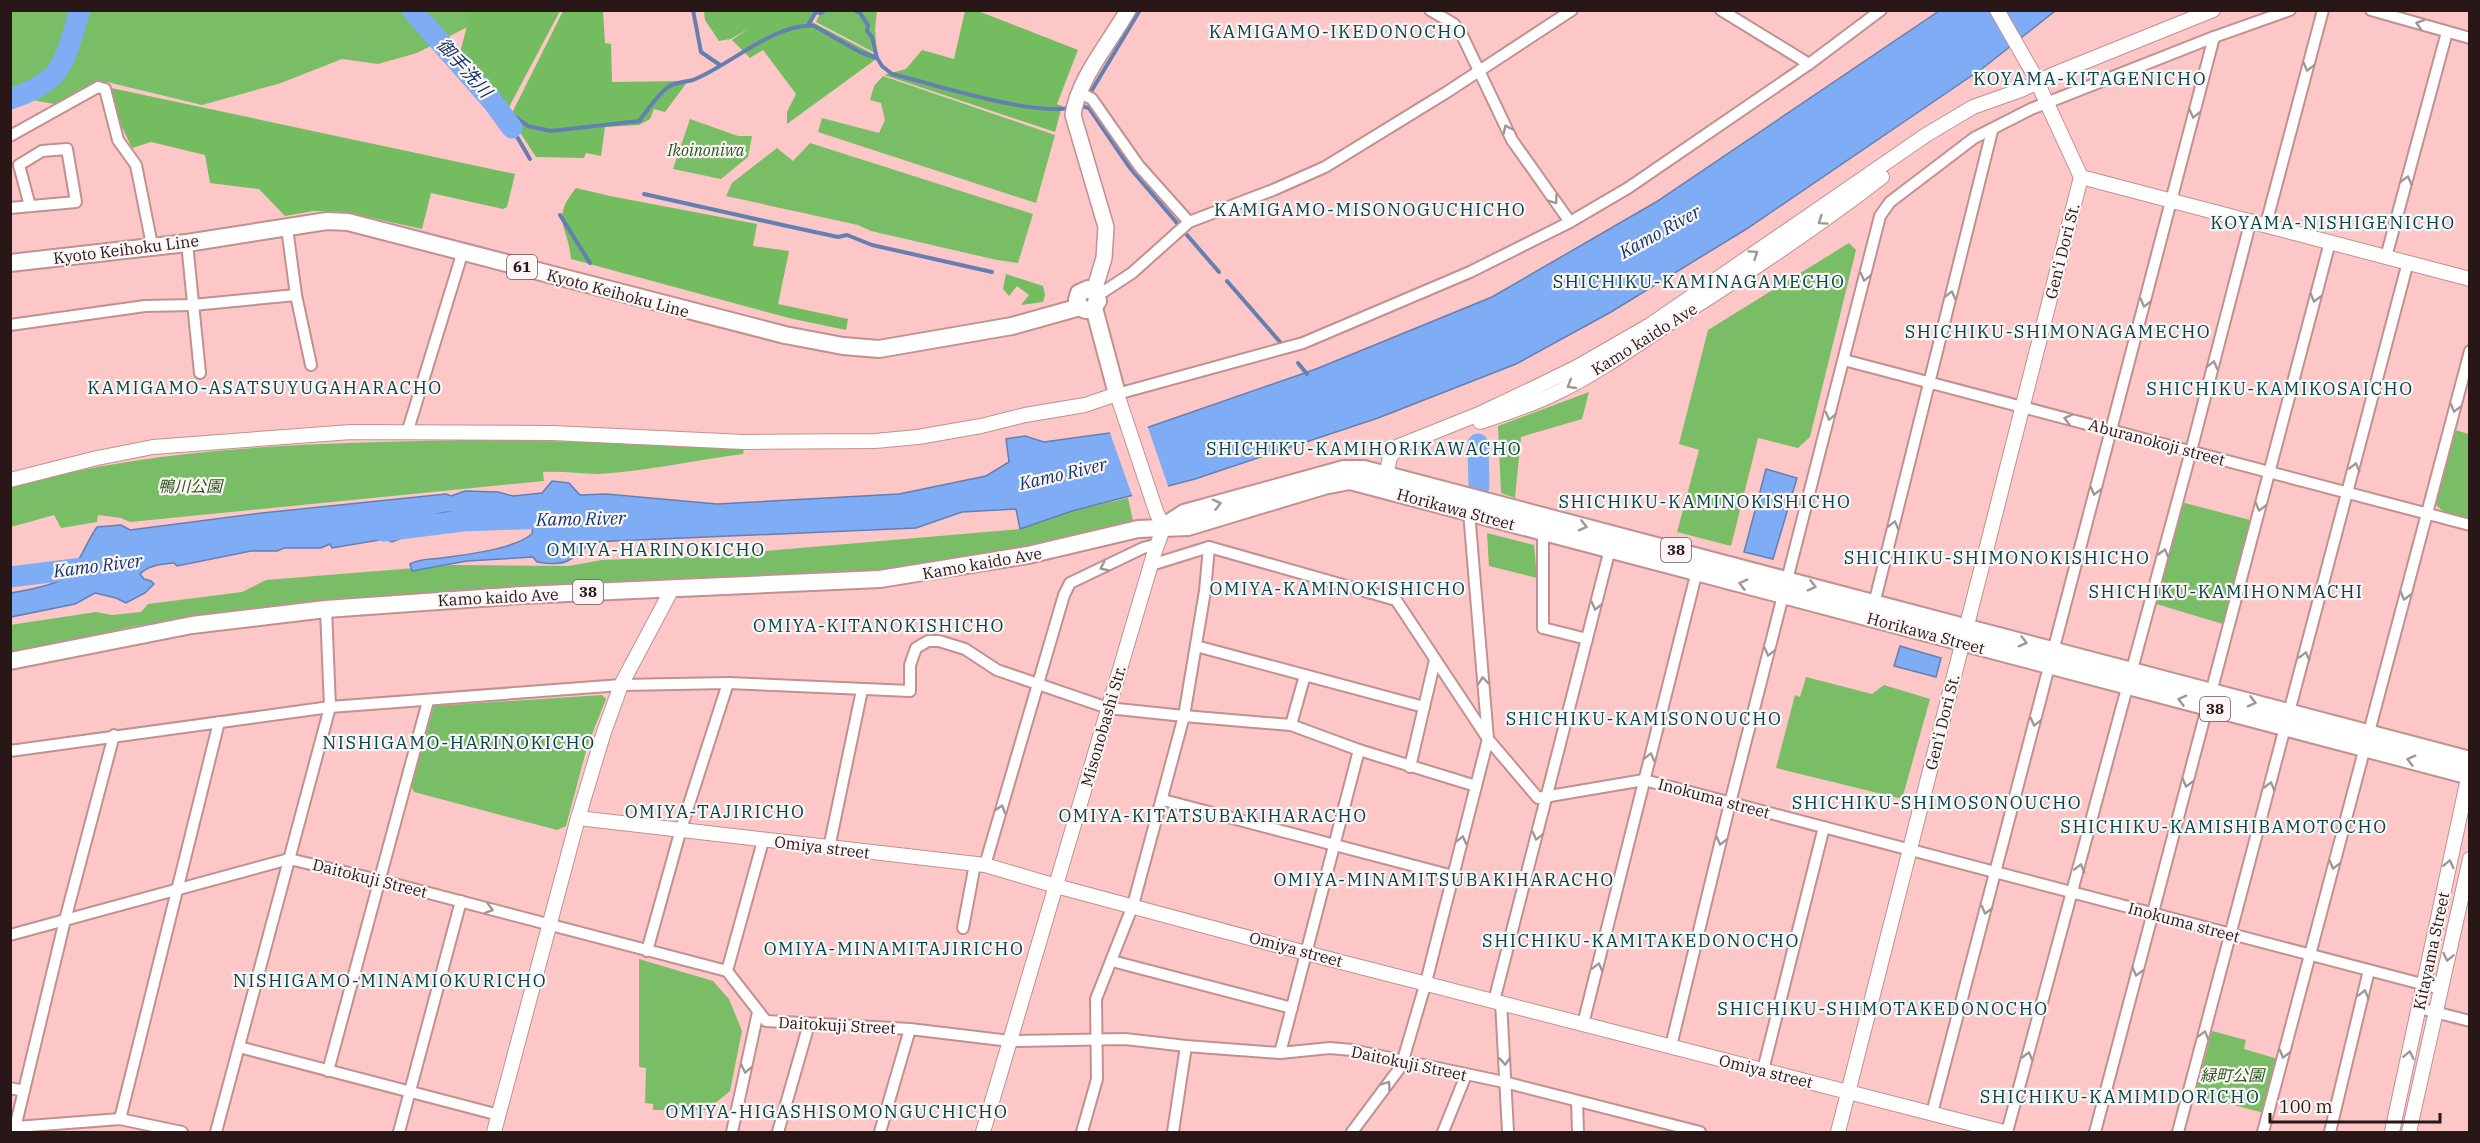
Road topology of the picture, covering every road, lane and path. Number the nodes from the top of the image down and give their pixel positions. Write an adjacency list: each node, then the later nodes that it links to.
1 (1128, 10): 17 (main road)
2 (1430, 10): 15 (street)
3 (1572, 10): 15 (street)
4 (1721, 10): 14 (street)
5 (1881, 10): 14 (street)
6 (1997, 10): 16 (street)
7 (2213, 10): 16 (street, Kamo kaido Ave)
8 (2290, 10): 12 (street)
9 (2323, 10): 28 (street, one-way to 28)
10 (2371, 10): 11 (street, one-way to 10)
11 (2447, 32): 13 (street); 34 (street, one-way to 11)
12 (2214, 37): 18 (street); 22 (street, one-way to 22)
13 (2469, 38)
14 (1809, 64): 27 (street)
15 (1479, 71): 26 (street); 27 (street)
16 (2035, 78): 18 (street); 54 (street, Kamo kaido Ave)
17 (1081, 101): 26 (street); 39 (main road)
18 (2047, 102): 19 (street); 21 (street)
19 (1992, 131): 43 (street, one-way to 43); 46 (street, one-way to 19)
20 (10, 136): 32 (street)
21 (2081, 177): 22 (street); 48 (street, Gen'i Dori St.)
22 (2172, 200): 25 (street); 49 (street, one-way to 49)
23 (30, 206): 23 (street); 24 (street)
24 (10, 208)
25 (2251, 220): 28 (street); 51 (street, one-way to 25)
26 (1189, 222): 39 (street)
27 (1570, 222): 47 (street)
28 (2266, 224): 30 (street)
29 (287, 228): 31 (main road, Kyoto Keihoku Line / 61); 33 (main road, Kyoto Keihoku Line / 61); 38 (street)
30 (2330, 242): 34 (street); 52 (street, one-way to 52)
31 (187, 243): 32 (main road, Kyoto Keihoku Line / 61); 40 (street)
32 (152, 245): 36 (main road, Kyoto Keihoku Line / 61)
33 (463, 251): 39 (main road, Kyoto Keihoku Line / 61); 50 (street)
34 (2386, 256): 35 (street)
35 (2408, 262): 37 (street); 55 (street, one-way to 35)
36 (10, 264)
37 (2469, 279)
38 (296, 294): 40 (street); 44 (street)
39 (1088, 302): 47 (main road)
40 (193, 305): 41 (street); 45 (street)
41 (10, 325)
42 (2469, 351): 57 (street, one-way to 57)
43 (1844, 360): 46 (street, Aburanokoji street); 66 (street, one-way to 66)
44 (311, 365)
45 (200, 373)
46 (1929, 382): 48 (street, Aburanokoji street); 69 (street, one-way to 46)
47 (1118, 398): 50 (street); 58 (street)
48 (2023, 407): 49 (street, Aburanokoji street, one-way to 48); 70 (street, Gen'i Dori St.)
49 (2111, 430): 51 (street, Aburanokoji street); 73 (street, one-way to 73)
50 (407, 433): 53 (street)
51 (2191, 451): 52 (street, Aburanokoji street); 77 (street, one-way to 51)
52 (2270, 472): 55 (street, Aburanokoji street); 82 (street, one-way to 82)
53 (12, 478)
54 (1387, 479): 56 (main road, Horikawa Street / 38); 58 (main road, Kamo kaido Ave / 38); 59 (main road, Horikawa Street / 38)
55 (2348, 493): 57 (street, Aburanokoji street); 88 (street, one-way to 55)
56 (1469, 512): 59 (main road, Horikawa Street / 38); 92 (street, one-way to 56)
57 (2427, 514): 60 (street, Aburanokoji street); 93 (street, one-way to 93)
58 (1161, 520): 62 (street, Misonobashi Str.); 67 (main road, Kamo kaido Ave / 38)
59 (1544, 524): 61 (main road, Horikawa Street / 38); 71 (street)
60 (2469, 525)
61 (1612, 542): 64 (main road, Horikawa Street / 38); 71 (street, one-way to 71)
62 (1158, 544): 65 (street, Misonobashi Str.); 79 (street, one-way to 79)
63 (1209, 547): 65 (street); 72 (street); 74 (street)
64 (1698, 564): 66 (main road, Horikawa Street / 38); 98 (street, one-way to 64)
65 (1151, 565): 86 (street, Misonobashi Str.)
66 (1785, 587): 69 (main road, Horikawa Street / 38); 102 (street, one-way to 102)
67 (672, 589): 68 (main road, Kamo kaido Ave / 38); 80 (street)
68 (326, 609): 75 (main road, Kamo kaido Ave / 38); 84 (street)
69 (1872, 610): 70 (main road, Horikawa Street / 38)
70 (1964, 634): 73 (main road, Horikawa Street / 38); 109 (street, Gen'i Dori St.)
71 (1587, 639): 100 (street)
72 (1196, 646): 76 (street); 87 (street)
73 (2052, 658): 77 (main road, Horikawa Street / 38); 113 (street, one-way to 113)
74 (1436, 660): 85 (street); 92 (street)
75 (10, 661)
76 (1305, 675): 85 (street); 90 (street)
77 (2130, 678): 82 (main road, Horikawa Street / 38); 118 (street, one-way to 77)
78 (728, 683): 80 (street); 81 (street); 105 (street)
79 (1039, 684): 81 (street); 86 (street); 112 (street, one-way to 79)
80 (621, 685): 83 (street); 103 (street)
81 (862, 690): 108 (street)
82 (2210, 699): 88 (main road, Horikawa Street / 38); 121 (street, one-way to 121)
83 (428, 701): 84 (street); 115 (street)
84 (330, 707): 89 (street); 111 (street)
85 (1424, 707): 96 (street)
86 (1108, 708): 87 (street); 116 (street, Misonobashi Str.)
87 (1184, 716): 90 (street); 101 (street)
88 (2288, 720): 93 (main road, Horikawa Street / 38); 128 (street, one-way to 88)
89 (219, 722): 91 (street); 117 (street)
90 (1291, 725): 94 (street)
91 (114, 735): 95 (street); 122 (street)
92 (1488, 739): 99 (street); 100 (street)
93 (2367, 741): 97 (main road, Horikawa Street / 38); 131 (street, one-way to 131)
94 (1359, 750): 96 (street); 107 (street)
95 (10, 751)
96 (1410, 766): 99 (street)
97 (2469, 770): 124 (street, Kitayama Street, one-way to 97)
98 (1644, 780): 100 (street, Inokuma street); 102 (street, Inokuma street); 145 (street, one-way to 98)
99 (1476, 786): 114 (street, one-way to 99)
100 (1547, 796): 138 (street, one-way to 138)
101 (1163, 800): 107 (street); 120 (street)
102 (1730, 803): 104 (street, Inokuma street); 150 (street, one-way to 150)
103 (578, 818): 105 (street, Omiya street); 123 (street)
104 (1824, 827): 109 (street, Inokuma street); 154 (street)
105 (681, 829): 106 (street, Omiya street); 129 (street)
106 (763, 841): 108 (street, Omiya street); 134 (street)
107 (1334, 845): 114 (street); 130 (street)
108 (829, 848): 112 (street, Omiya street)
109 (1910, 850): 113 (street, Inokuma street); 161 (street, Gen'i Dori St.)
110 (2469, 858): 126 (street, Kitayama Street)
111 (289, 859): 115 (street, Daitokuji Street); 117 (street, Daitokuji Street); 151 (street)
112 (980, 864): 116 (street, Omiya street); 125 (street)
113 (1996, 873): 118 (street, Inokuma street); 163 (street, one-way to 163)
114 (1453, 876): 135 (street)
115 (379, 880): 119 (street, Daitokuji Street); 155 (street)
116 (1056, 886): 120 (street, Omiya street); 147 (street, Misonobashi Str.)
117 (176, 889): 122 (street, Daitokuji Street); 165 (street)
118 (2073, 893): 121 (street, Inokuma street); 184 (street, one-way to 118)
119 (460, 901): 123 (street, Daitokuji Street, one-way to 123); 160 (street)
120 (1132, 905): 130 (street, Omiya street); 132 (street)
121 (2152, 914): 128 (street, Inokuma street); 185 (street, one-way to 185)
122 (65, 920): 127 (street, Daitokuji Street); 159 (street)
123 (549, 925): 129 (street, Daitokuji Street); 164 (street)
124 (2436, 925): 126 (street); 136 (street, Kitayama Street)
125 (963, 928)
126 (2454, 930): 137 (street, Kitayama Street, one-way to 137)
127 (10, 935)
128 (2231, 935): 131 (street, Inokuma street); 186 (street, one-way to 128)
129 (647, 951): 134 (street, Daitokuji Street)
130 (1306, 953): 135 (street, Omiya street); 139 (street)
131 (2310, 955): 133 (street, Inokuma street); 187 (street, one-way to 187)
132 (1112, 961): 139 (street); 148 (street)
133 (2369, 970): 136 (street, Inokuma street); 188 (street, one-way to 133)
134 (727, 971): 142 (street, Daitokuji Street)
135 (1426, 982): 138 (street, Omiya street); 153 (street)
136 (2423, 985): 137 (street, Inokuma street); 140 (street, Kitayama Street)
137 (2441, 989): 141 (street, Kitayama Street)
138 (1498, 1001): 145 (street, Omiya street); 157 (street, one-way to 157)
139 (1292, 1008): 152 (street)
140 (2419, 1008): 141 (street); 189 (street, Kitayama Street, one-way to 140)
141 (2436, 1011): 143 (street); 189 (street, Kitayama Street)
142 (758, 1012): 144 (street, Daitokuji Street); 172 (street, one-way to 172)
143 (2469, 1020)
144 (810, 1024): 146 (street, Daitokuji Street); 173 (street)
145 (1584, 1024): 150 (street, Omiya street)
146 (910, 1029): 147 (street, Daitokuji Street); 174 (street)
147 (1010, 1041): 148 (street, Daitokuji Street); 175 (street, Misonobashi Str.)
148 (1096, 1041): 149 (street, Daitokuji Street); 176 (street)
149 (1186, 1046): 152 (street, Daitokuji Street); 177 (street)
150 (1671, 1046): 154 (street, Omiya street)
151 (239, 1047): 155 (street); 169 (street)
152 (1280, 1053): 153 (street, Daitokuji Street)
153 (1403, 1060): 156 (street, Daitokuji Street); 178 (street, one-way to 153)
154 (1763, 1070): 161 (street, Omiya street)
155 (328, 1071): 160 (street)
156 (1466, 1075): 157 (street, Daitokuji Street); 179 (street)
157 (1507, 1083): 162 (street, Daitokuji Street); 180 (street)
158 (10, 1088): 159 (street)
159 (24, 1091): 167 (street)
160 (410, 1092): 164 (street); 170 (street)
161 (1848, 1092): 163 (street, Omiya street); 183 (street, Gen'i Dori St.)
162 (1578, 1101): 166 (street, Daitokuji Street); 181 (street)
163 (1932, 1113): 184 (street, Omiya street)
164 (499, 1115): 171 (street)
165 (120, 1119): 167 (street); 168 (street)
166 (1663, 1128): 182 (street, Daitokuji Street)
167 (15, 1130)
168 (182, 1132)
169 (216, 1132)
170 (399, 1132)
171 (494, 1132)
172 (732, 1132)
173 (778, 1132)
174 (880, 1132)
175 (983, 1132)
176 (1082, 1132)
177 (1173, 1132)
178 (1352, 1132)
179 (1443, 1132)
180 (1508, 1132)
181 (1578, 1132)
182 (1700, 1132)
183 (1838, 1132)
184 (2003, 1132)
185 (2095, 1132)
186 (2178, 1132)
187 (2263, 1132)
188 (2330, 1132)
189 (2400, 1132)

